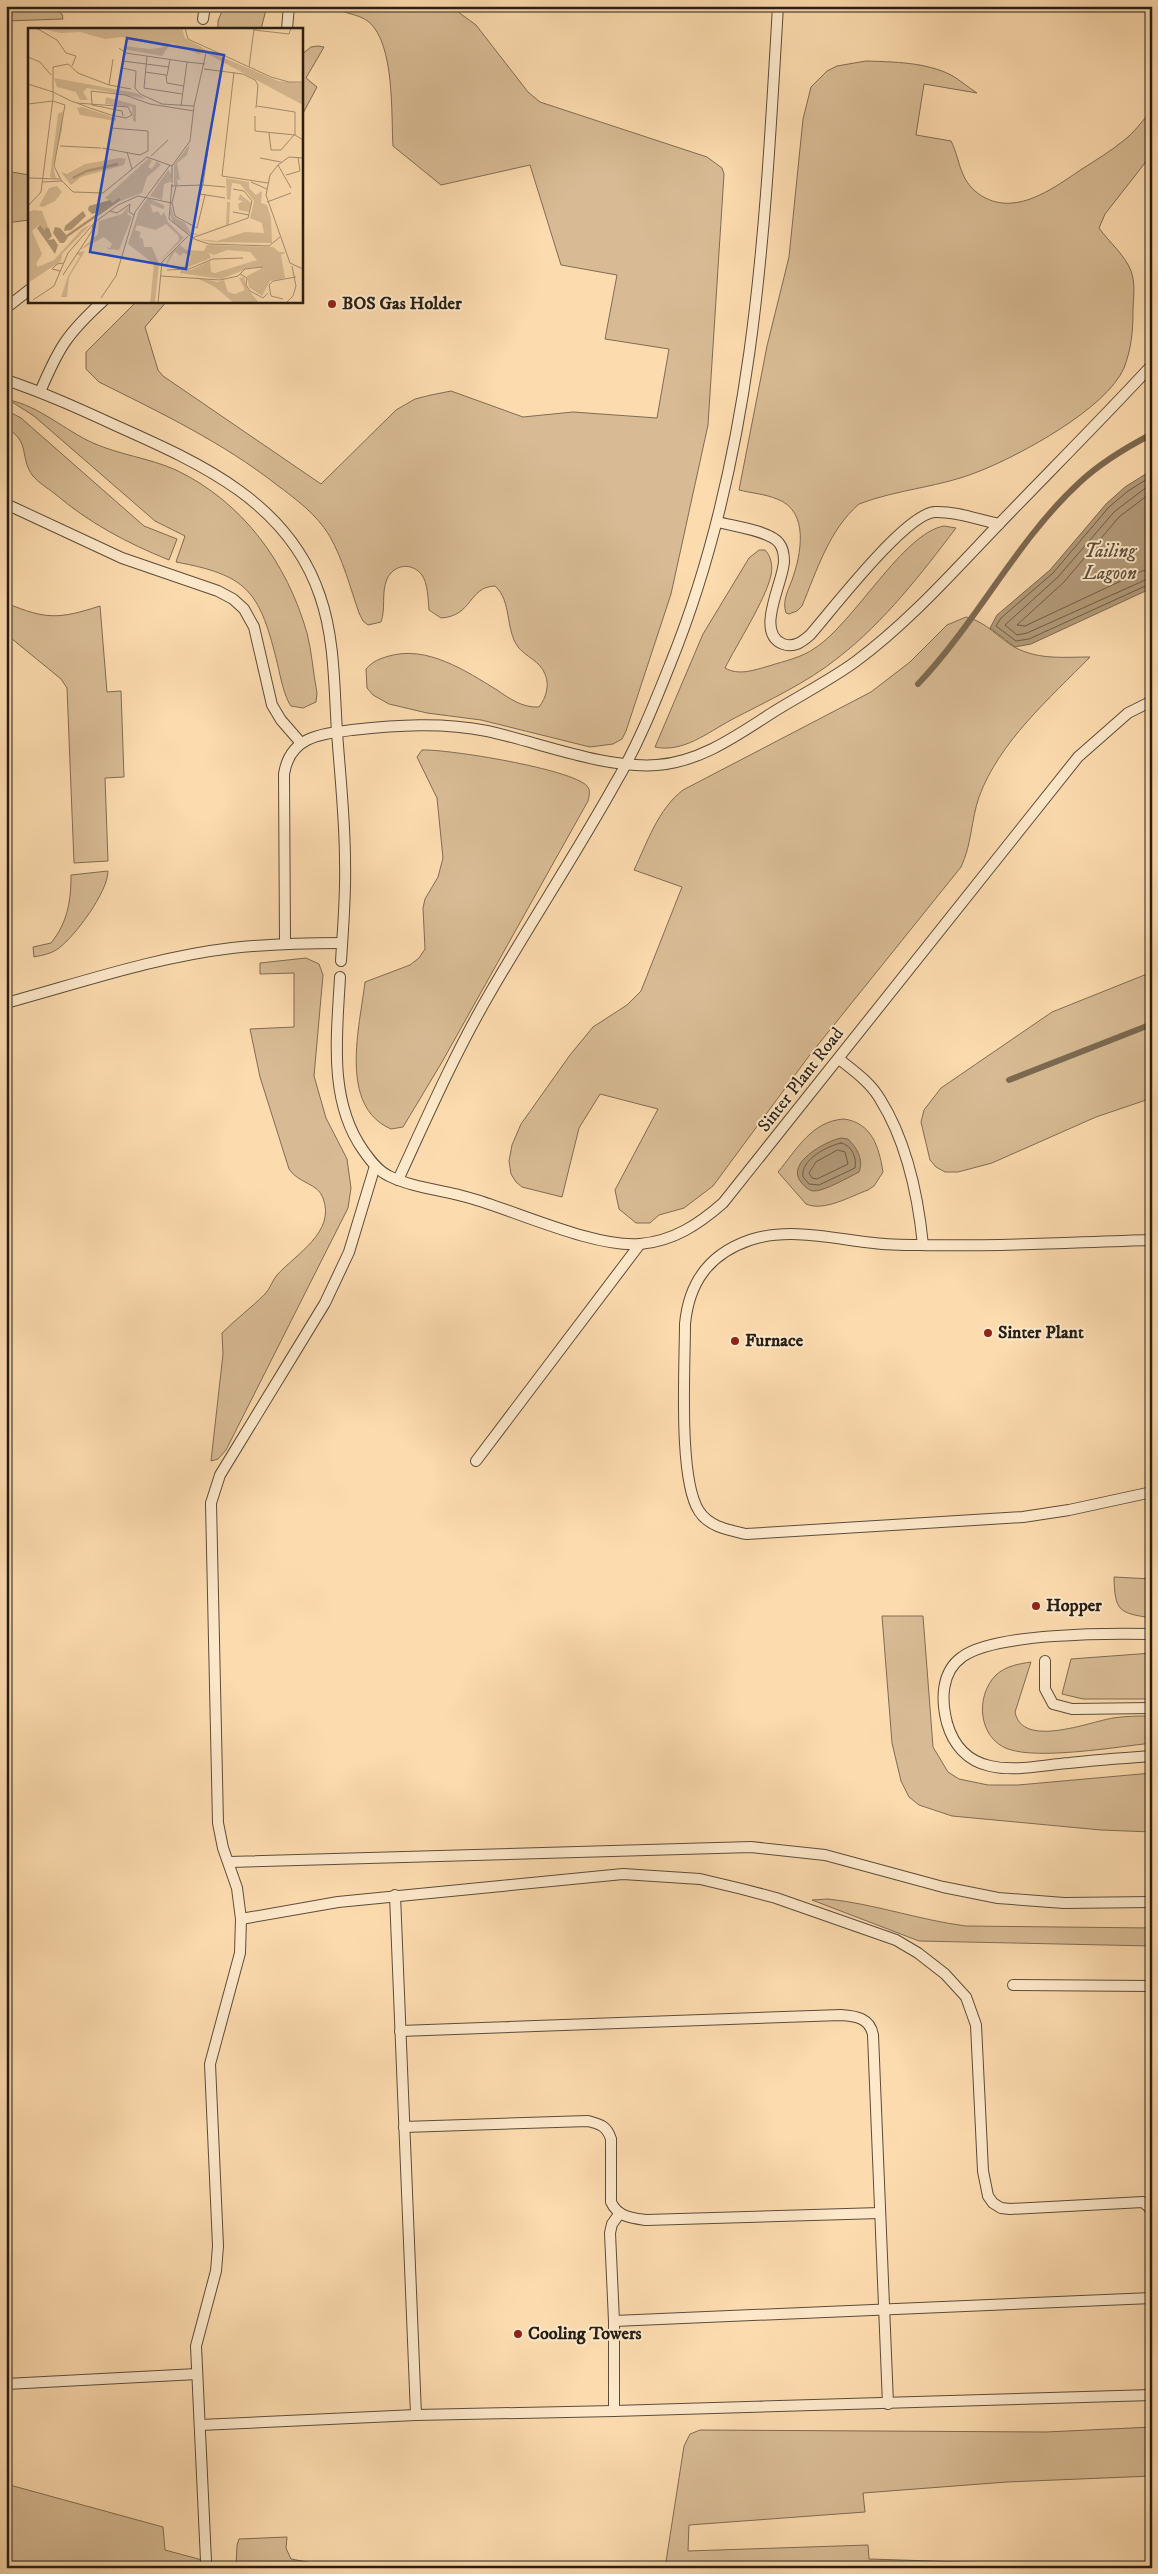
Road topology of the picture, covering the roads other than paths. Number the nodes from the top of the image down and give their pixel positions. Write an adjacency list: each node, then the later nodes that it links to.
1 (205, 6): 4 (lane)
2 (289, 6): 5 (lane)
3 (778, 6): 13 (lane)
4 (203, 19)
5 (287, 28)
6 (28, 291): 8 (lane)
7 (102, 302): 11 (lane)
8 (6, 308)
9 (1152, 365): 14 (lane)
10 (6, 380): 11 (lane)
11 (40, 392): 16 (lane)
12 (6, 504): 17 (lane)
13 (718, 522): 14 (lane); 18 (lane)
14 (999, 524): 18 (lane)
15 (1152, 700): 24 (lane, Sinter Plant Road)
16 (337, 732): 17 (lane); 18 (lane); 20 (lane)
17 (301, 743): 19 (lane)
18 (626, 764): 26 (lane)
19 (285, 943): 20 (lane); 23 (lane)
20 (342, 943): 21 (lane)
21 (341, 961)
22 (340, 978): 25 (lane)
23 (6, 1003)
24 (839, 1059): 28 (lane, Sinter Plant Road); 29 (lane)
25 (375, 1166): 26 (lane, Sinter Plant Road); 36 (lane)
26 (398, 1180): 28 (lane, Sinter Plant Road)
27 (1152, 1240): 29 (lane)
28 (640, 1244): 30 (lane)
29 (923, 1245): 31 (lane)
30 (476, 1461)
31 (1152, 1492)
32 (1152, 1634): 35 (lane)
33 (1045, 1661): 34 (lane)
34 (1152, 1708)
35 (1152, 1756)
36 (229, 1862): 38 (lane); 39 (lane)
37 (395, 1895): 39 (lane); 42 (lane); 44 (lane)
38 (1152, 1902)
39 (241, 1919): 50 (lane)
40 (1014, 1985): 41 (lane)
41 (1152, 1986)
42 (400, 2031): 43 (lane); 46 (lane)
43 (404, 2127): 45 (lane); 55 (lane)
44 (1152, 2210)
45 (620, 2213): 46 (lane); 49 (lane)
46 (880, 2213): 48 (lane)
47 (1152, 2298): 48 (lane)
48 (884, 2308): 49 (lane); 53 (lane)
49 (614, 2321): 54 (lane)
50 (197, 2374): 51 (lane); 56 (lane)
51 (6, 2384)
52 (1152, 2395): 53 (lane)
53 (888, 2404): 54 (lane)
54 (614, 2411): 55 (lane)
55 (416, 2415): 56 (lane)
56 (200, 2425): 57 (lane)
57 (206, 2561)

